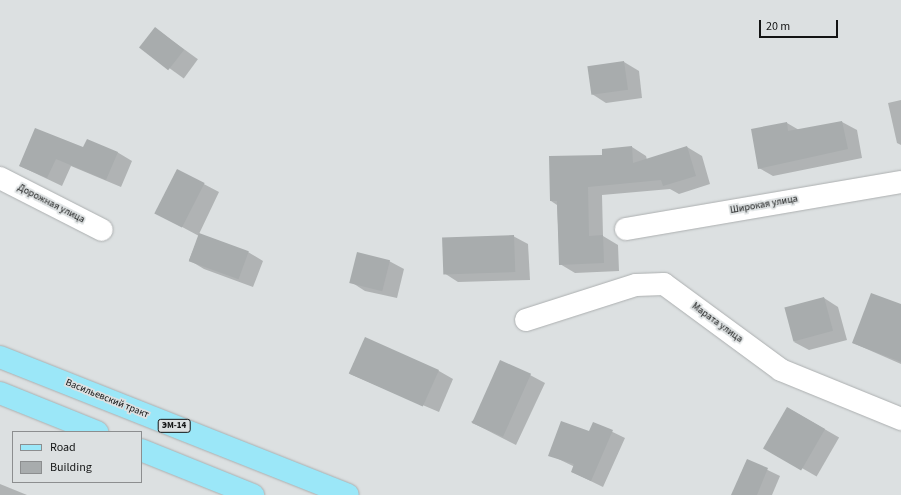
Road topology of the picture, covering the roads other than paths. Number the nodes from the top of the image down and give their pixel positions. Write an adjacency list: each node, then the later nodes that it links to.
1 (0, 178): 4 (street, Дорожная улица)
2 (901, 182): 3 (street, Широкая улица)
3 (626, 229)
4 (102, 230)
5 (526, 320): 8 (street, Марата улица)
6 (0, 357): 12 (main road, Васильевский тракт / ЭМ-14)
7 (0, 393): 9 (main road)
8 (901, 419)
9 (95, 431)
10 (142, 450): 11 (main road)
11 (253, 495)
12 (348, 495)

